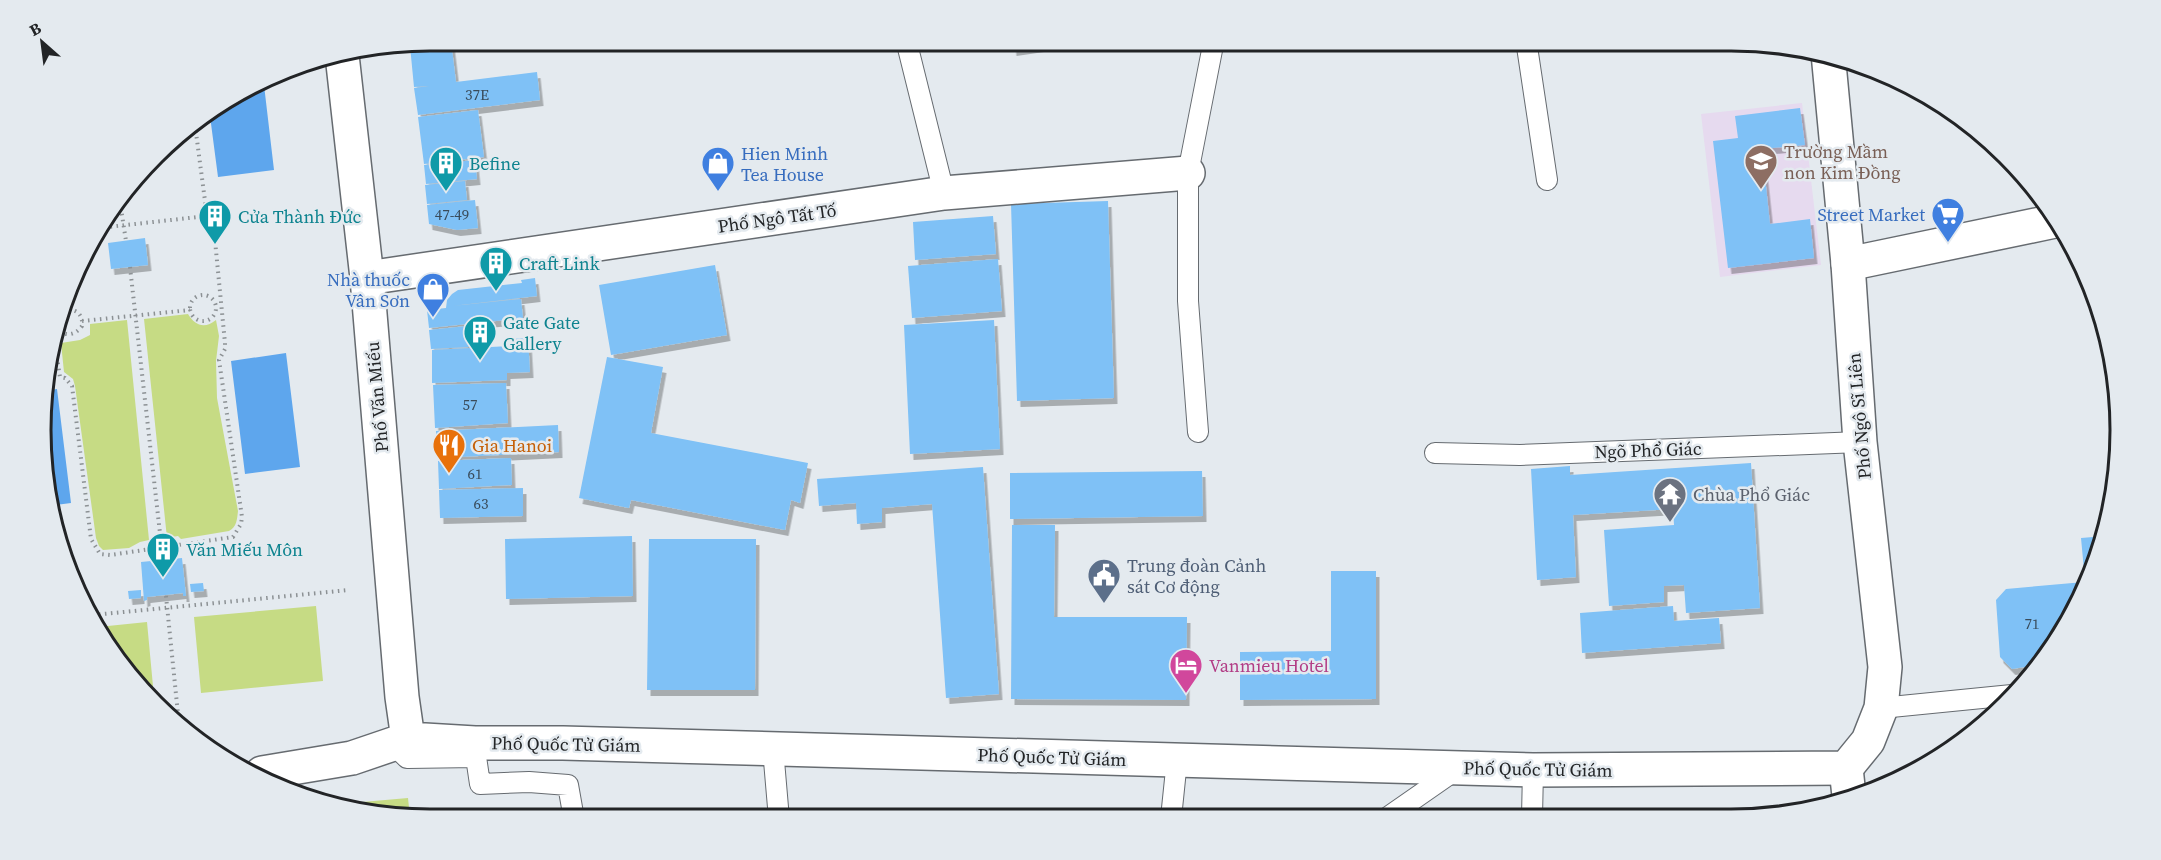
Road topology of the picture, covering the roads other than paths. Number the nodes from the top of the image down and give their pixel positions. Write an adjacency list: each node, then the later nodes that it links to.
1 (909, 51): 8 (lane)
2 (1212, 51): 6 (lane)
3 (1528, 51): 7 (lane)
4 (343, 61): 11 (street, Phố Văn Miếu)
5 (1829, 64): 10 (street, Phố Ngô Sĩ Liên)
6 (1188, 173): 8 (street, Phố Ngô Tất Tố); 12 (lane)
7 (1547, 180)
8 (944, 194): 11 (street, Phố Ngô Tất Tố)
9 (2048, 222): 10 (street)
10 (1848, 264): 13 (street, Phố Ngô Sĩ Liên)
11 (367, 278): 17 (street, Phố Văn Miếu)
12 (1198, 432)
13 (1860, 442): 14 (lane, Ngõ Phổ Giác); 16 (street, Phố Ngô Sĩ Liên)
14 (1435, 453)
15 (2001, 696): 16 (lane)
16 (1881, 708): 23 (street, Phố Ngô Sĩ Liên)
17 (400, 741): 18 (street, Phố Quốc Tử Giám); 22 (street, Phố Quốc Tử Giám); 24 (lane)
18 (773, 749): 19 (street, Phố Quốc Tử Giám); 25 (lane)
19 (1177, 760): 20 (street, Phố Quốc Tử Giám); 26 (lane)
20 (1458, 768): 21 (street, Phố Quốc Tử Giám); 27 (lane)
21 (1533, 770): 23 (street, Phố Quốc Tử Giám); 28 (lane)
22 (267, 772)
23 (1848, 782)
24 (572, 809)
25 (778, 809)
26 (1172, 809)
27 (1399, 809)
28 (1532, 809)

